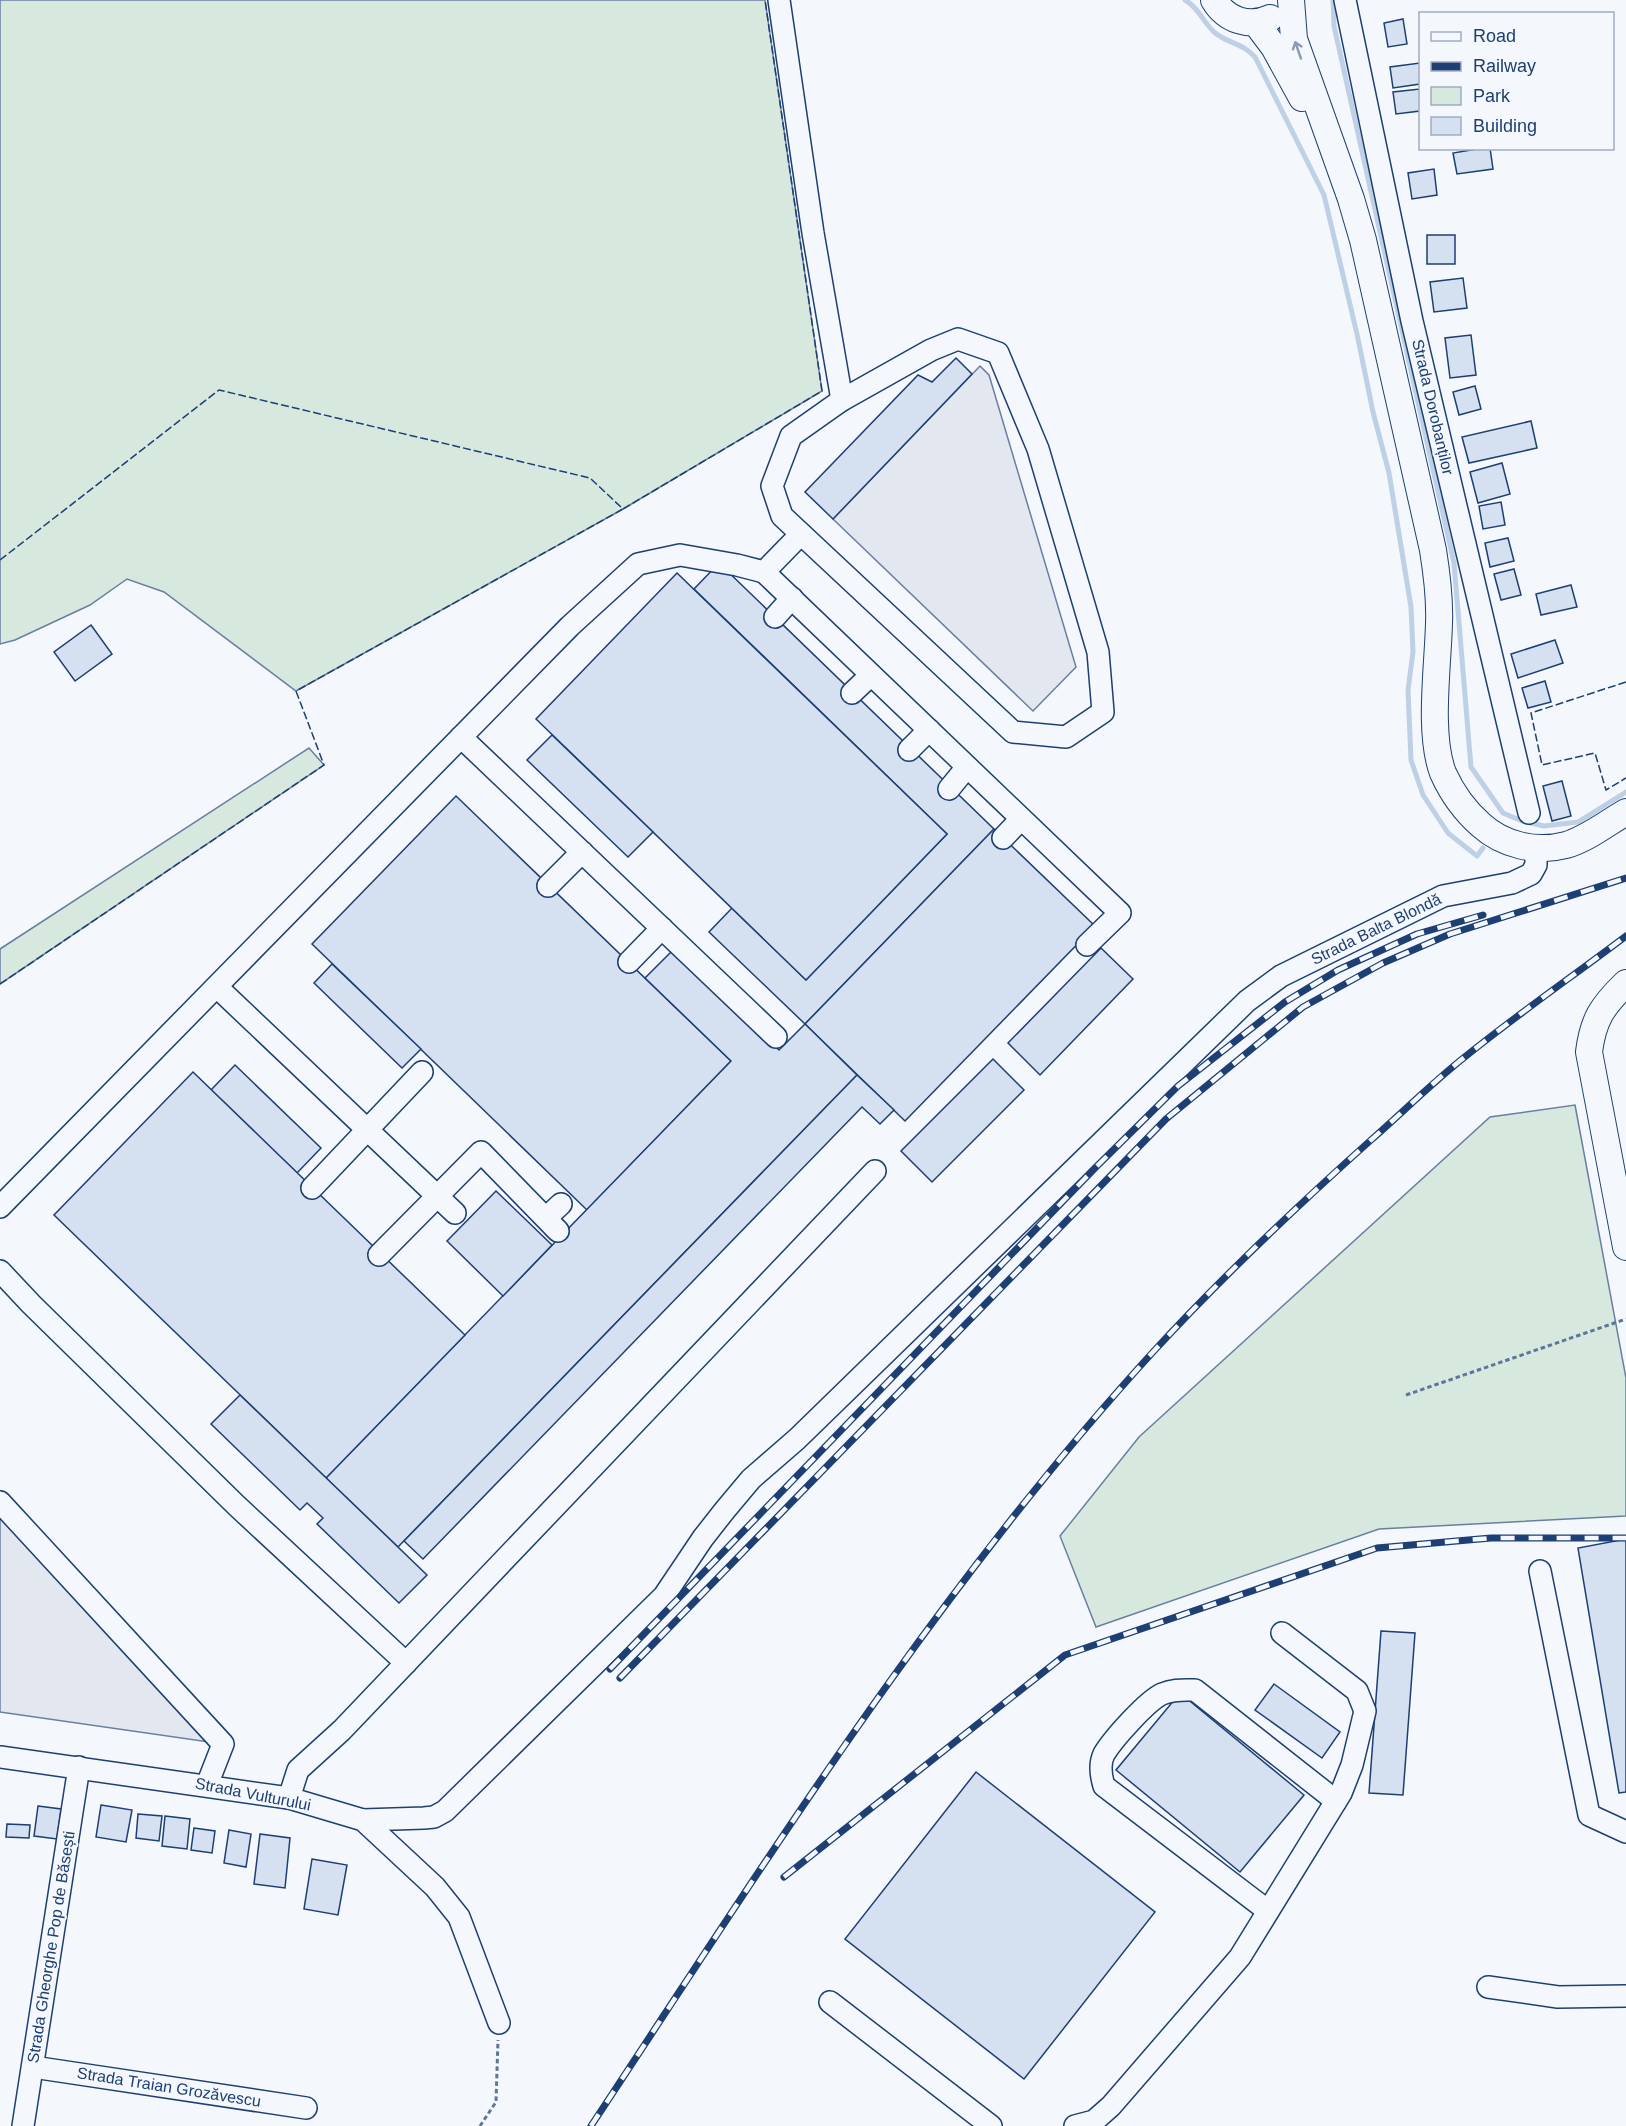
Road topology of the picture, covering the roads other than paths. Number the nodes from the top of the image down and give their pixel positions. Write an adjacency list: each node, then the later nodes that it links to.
1 (779, 0): 7 (street)
2 (1214, 0): 5 (main road)
3 (1290, 0): 5 (main road); 6 (main road, one-way to 3)
4 (1345, 0): 20 (street, Strada Dorobanților)
5 (1256, 23): 6 (main road)
6 (1338, 165): 23 (main road)
7 (842, 400): 8 (street); 8 (street)
8 (801, 534): 9 (street)
9 (764, 572): 10 (street); 15 (street)
10 (792, 598): 11 (street); 12 (street)
11 (775, 617)
12 (872, 675): 13 (street); 14 (street)
13 (852, 693)
14 (928, 730): 16 (street); 17 (street)
15 (461, 737): 24 (street); 30 (street)
16 (909, 750)
17 (968, 767): 18 (street); 21 (street)
18 (949, 789)
19 (1626, 812): 23 (main road)
20 (1529, 813)
21 (1021, 819): 22 (street); 27 (street)
22 (1003, 838)
23 (1536, 848): 52 (street, Strada Balta Blondă)
24 (582, 852): 25 (street); 26 (street)
25 (548, 886)
26 (662, 928): 28 (street); 31 (street)
27 (1088, 945)
28 (629, 962)
29 (1626, 983): 40 (main road)
30 (217, 987): 33 (street); 37 (street)
31 (776, 1037)
32 (422, 1072): 33 (street)
33 (367, 1130): 35 (street); 36 (street)
34 (875, 1172): 46 (street)
35 (312, 1188)
36 (436, 1196): 38 (street); 39 (street); 41 (street)
37 (0, 1207)
38 (455, 1213)
39 (555, 1218)
40 (1626, 1247)
41 (379, 1255)
42 (0, 1271): 46 (street)
43 (0, 1502): 49 (street)
44 (1540, 1571): 53 (street)
45 (1281, 1633): 51 (street)
46 (406, 1663): 50 (street)
47 (0, 1757): 48 (street, Strada Vulturului)
48 (79, 1767): 49 (street, Strada Vulturului); 59 (street, Strada Gheorghe Pop de Băsești)
49 (207, 1785): 50 (street, Strada Vulturului)
50 (289, 1798): 52 (street, Strada Vulturului)
51 (1336, 1801): 54 (street); 54 (street)
52 (363, 1820): 58 (street, Strada Vulturului)
53 (1626, 1832)
54 (1268, 1911): 61 (street)
55 (1488, 1987): 56 (street)
56 (1626, 1996)
57 (830, 2002): 63 (street)
58 (499, 2023)
59 (33, 2067): 60 (street, Strada Traian Grozăvescu); 62 (street, Strada Gheorghe Pop de Băsești)
60 (306, 2108)
61 (1090, 2124)
62 (23, 2126)
63 (991, 2126)

